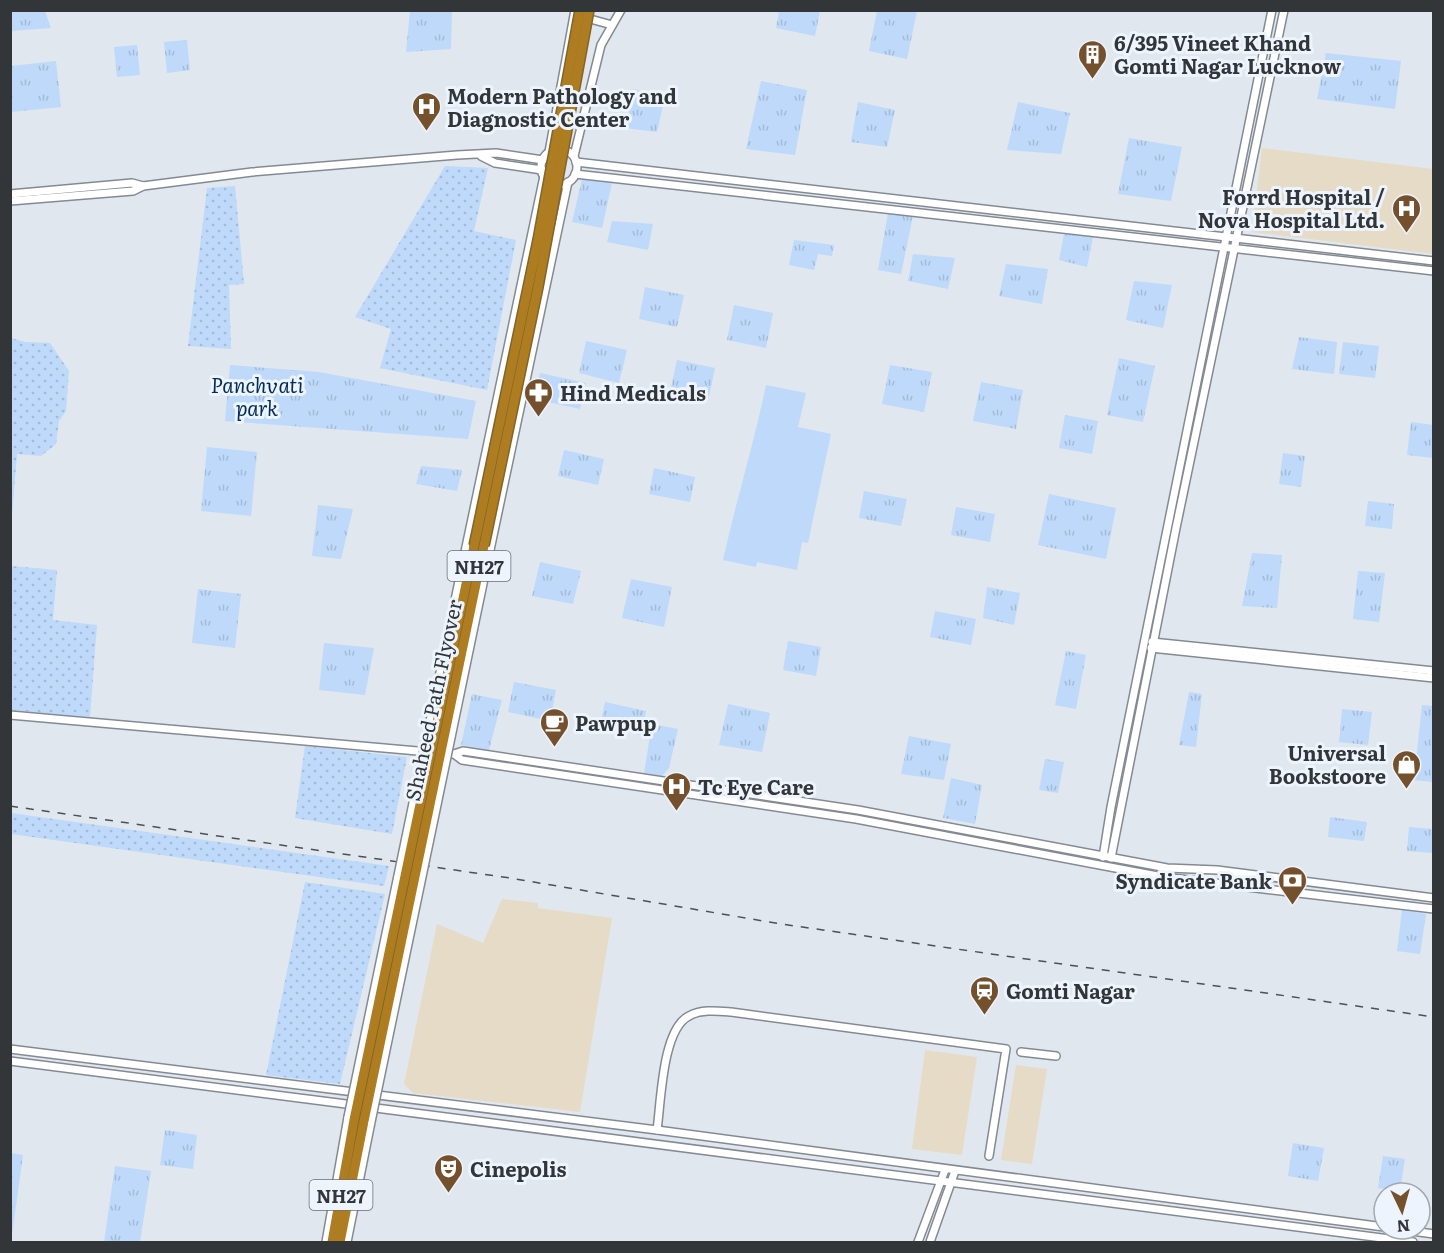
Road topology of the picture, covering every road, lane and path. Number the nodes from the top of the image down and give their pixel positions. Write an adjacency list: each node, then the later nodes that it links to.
1 (589, 10): 41 (highway, Shaheed Path Flyover / NH27, bridge)
2 (621, 10): 7 (street)
3 (627, 10): 7 (street)
4 (1272, 10): 18 (street)
5 (1284, 10): 19 (street)
6 (576, 12): 7 (street); 8 (street); 41 (highway, Shaheed Path Flyover / NH27, bridge)
7 (612, 25): 10 (street)
8 (549, 152): 10 (street); 11 (street)
9 (481, 156): 11 (street); 12 (street); 15 (street)
10 (575, 159): 13 (street); 18 (street)
11 (543, 160): 12 (street)
12 (543, 173): 14 (street); 41 (street, bridge)
13 (575, 174): 14 (street); 20 (street)
14 (568, 182): 41 (street, bridge)
15 (143, 186): 16 (street); 17 (street)
16 (10, 195)
17 (10, 201)
18 (1226, 237): 19 (street); 20 (street)
19 (1238, 238): 21 (street); 22 (street)
20 (1224, 247): 21 (street); 24 (street)
21 (1235, 249): 23 (street); 25 (street)
22 (1434, 261)
23 (1434, 271)
24 (1143, 644): 25 (street); 30 (street)
25 (1153, 645): 26 (street); 27 (street); 31 (street)
26 (1434, 671)
27 (1434, 678)
28 (10, 715): 29 (street)
29 (454, 754): 30 (street); 32 (street)
30 (1103, 855): 31 (street); 32 (street)
31 (1113, 857): 32 (street); 33 (street)
32 (1106, 865): 34 (street)
33 (1434, 898)
34 (1434, 909)
35 (10, 1050): 39 (street)
36 (1021, 1052): 37 (street)
37 (1056, 1056)
38 (10, 1061): 40 (street)
39 (464, 1106): 40 (street); 42 (street)
40 (462, 1119): 47 (street)
41 (359, 1120): 43 (highway, Shaheed Path Flyover / NH27); 43 (highway); 50 (street); 53 (street)
42 (657, 1130): 44 (street); 45 (street)
43 (354, 1149): 51 (highway, NH27); 52 (highway, NH27)
44 (989, 1156)
45 (945, 1170): 46 (street); 47 (street)
46 (955, 1171): 48 (street); 49 (street)
47 (939, 1181): 48 (street); 54 (street)
48 (951, 1182): 55 (street); 56 (street)
49 (1372, 1225)
50 (326, 1242)
51 (332, 1242)
52 (340, 1242)
53 (347, 1242)
54 (918, 1242)
55 (930, 1242)
56 (1413, 1242)

